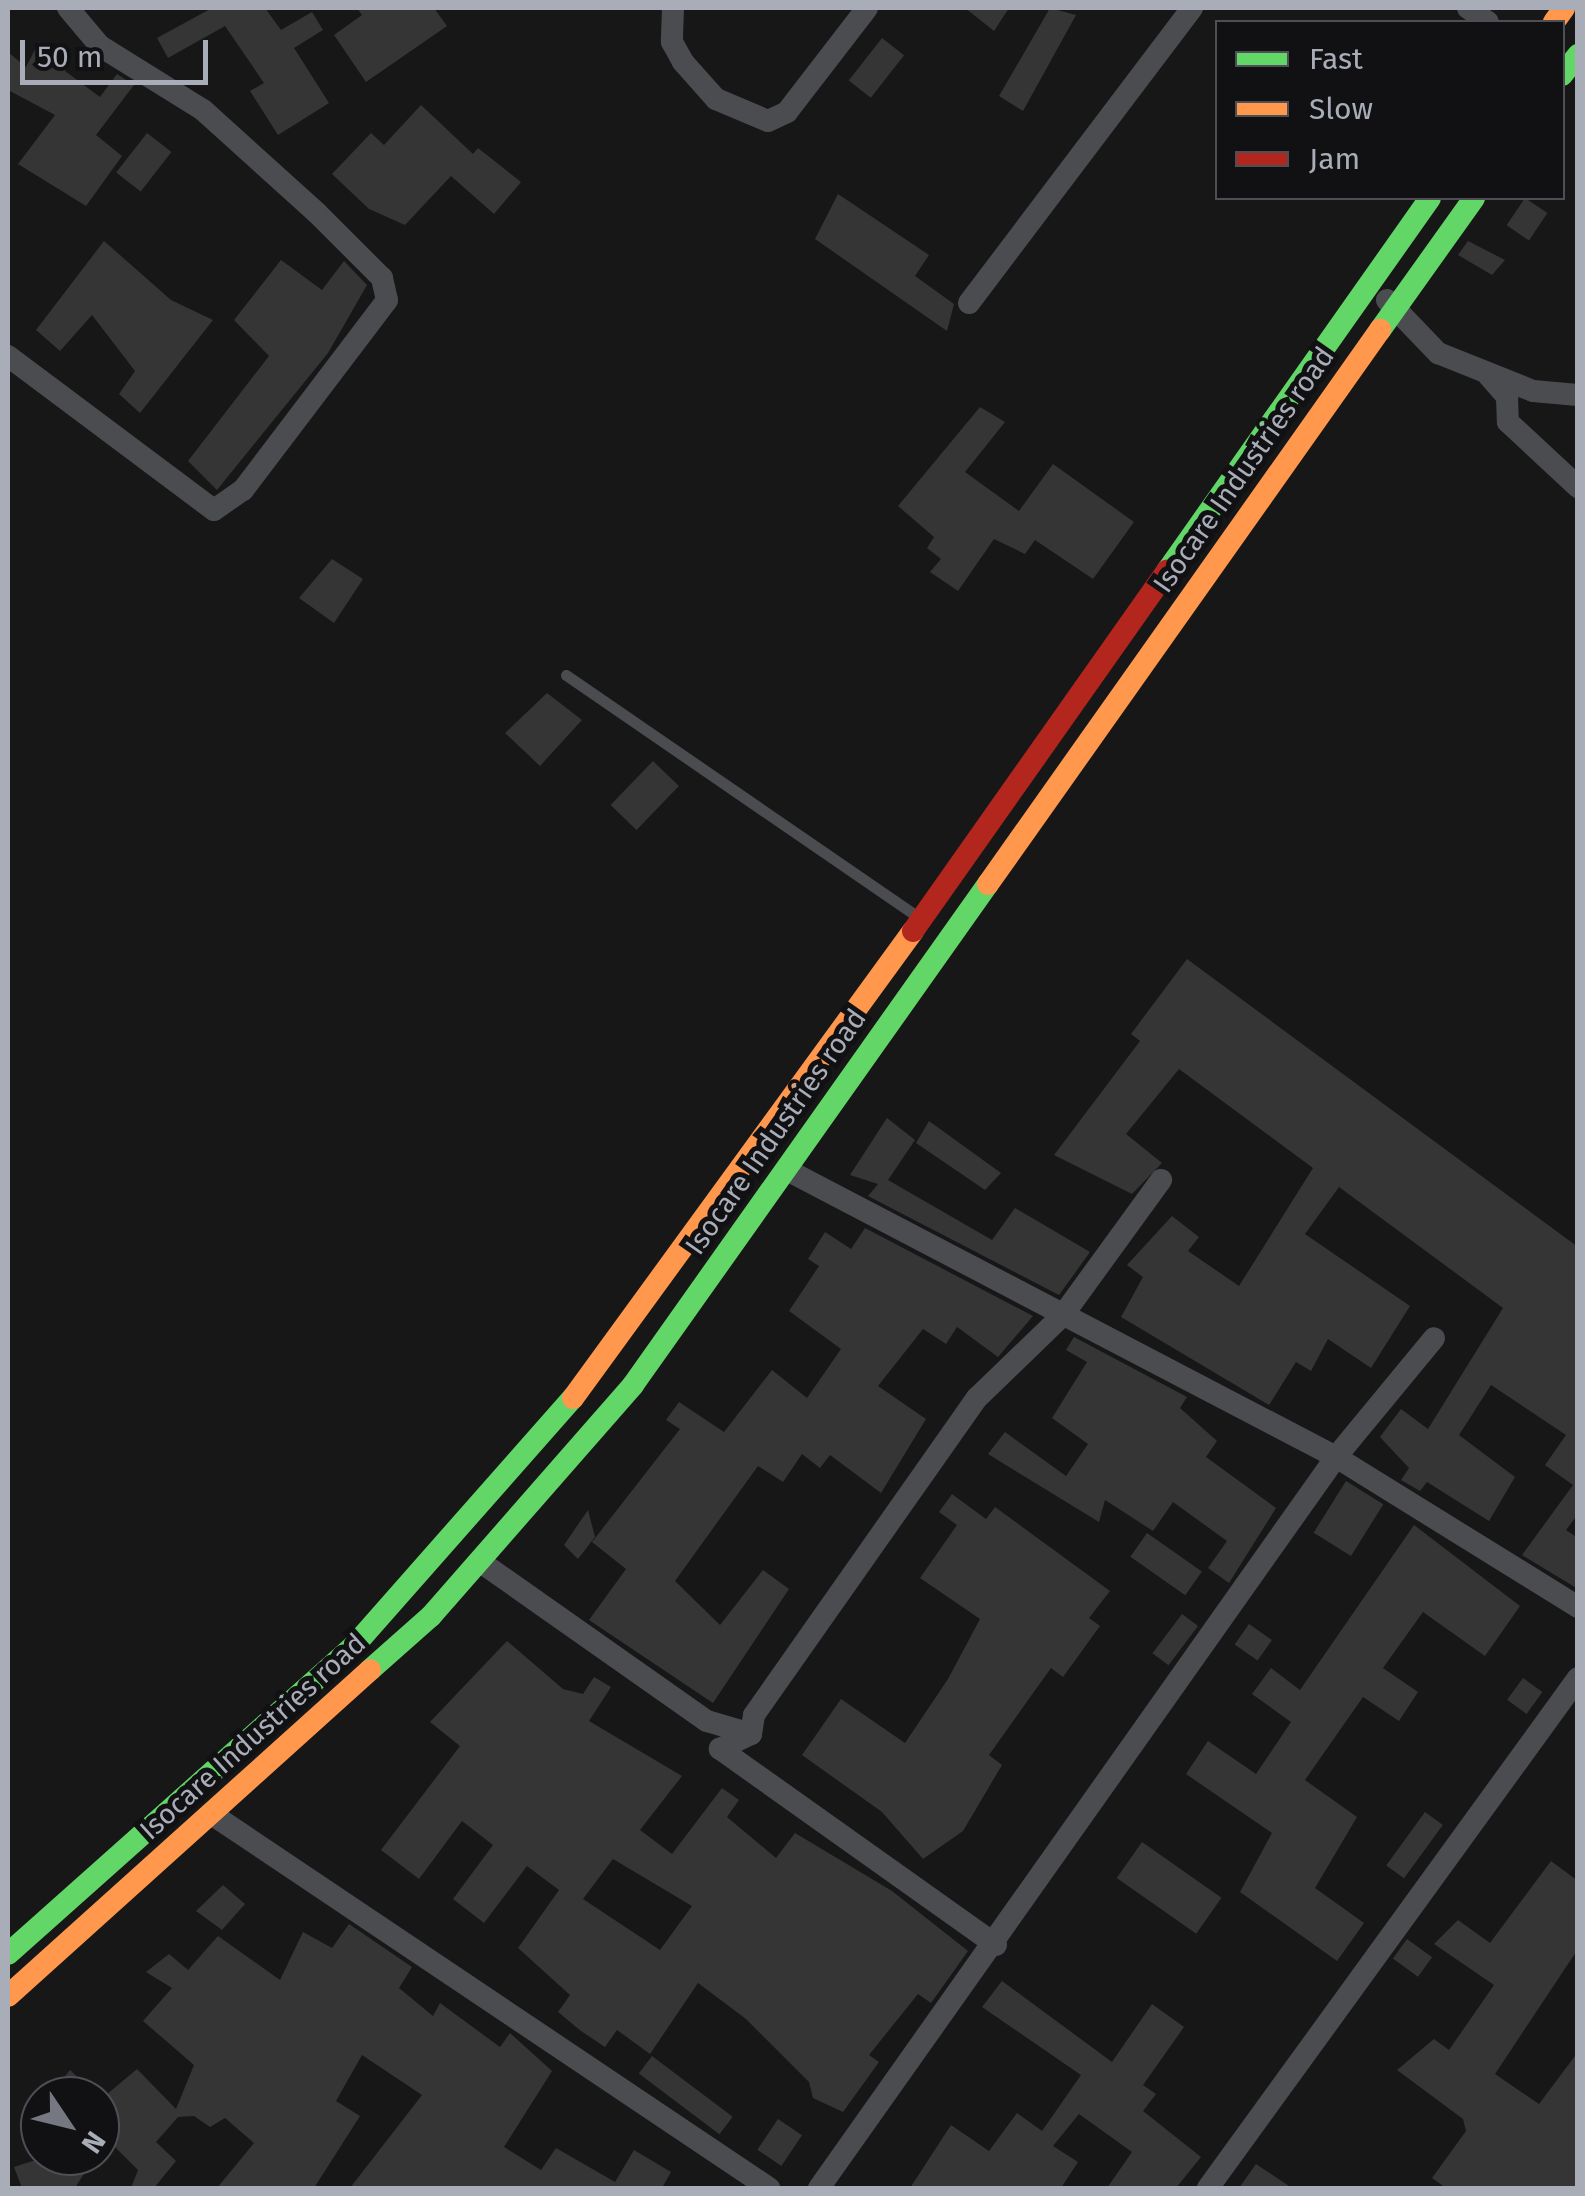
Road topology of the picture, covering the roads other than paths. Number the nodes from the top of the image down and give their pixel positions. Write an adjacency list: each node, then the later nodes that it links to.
1 (68, 8): 10 (street)
2 (673, 8): 3 (street)
3 (867, 8)
4 (1192, 8): 8 (street)
5 (1429, 200): 7 (street, Isocare Industries road)
6 (1473, 200): 9 (street, Isocare Industries road)
7 (1370, 287): 9 (street); 15 (street, Isocare Industries road)
8 (969, 304)
9 (1397, 307): 11 (street); 16 (street, Isocare Industries road)
10 (8, 356)
11 (1490, 376): 12 (street); 13 (street)
12 (1578, 395)
13 (1578, 487)
14 (566, 675): 15 (lane)
15 (920, 918): 16 (lane); 28 (street, Isocare Industries road)
16 (949, 938): 17 (street, Isocare Industries road)
17 (786, 1170): 19 (street); 22 (street, Isocare Industries road)
18 (1160, 1180): 19 (street)
19 (1062, 1315): 21 (street); 25 (street)
20 (1434, 1338): 21 (street)
21 (1336, 1457): 23 (street); 27 (street)
22 (482, 1563): 25 (street); 26 (street, Isocare Industries road)
23 (1578, 1607)
24 (1578, 1678): 34 (street)
25 (751, 1734): 27 (street)
26 (213, 1815): 29 (street, Isocare Industries road); 30 (street)
27 (996, 1946): 33 (street)
28 (8, 1954)
29 (8, 1996)
30 (736, 2168): 31 (street); 32 (street)
31 (722, 2188)
32 (769, 2188)
33 (818, 2188)
34 (1208, 2188)

